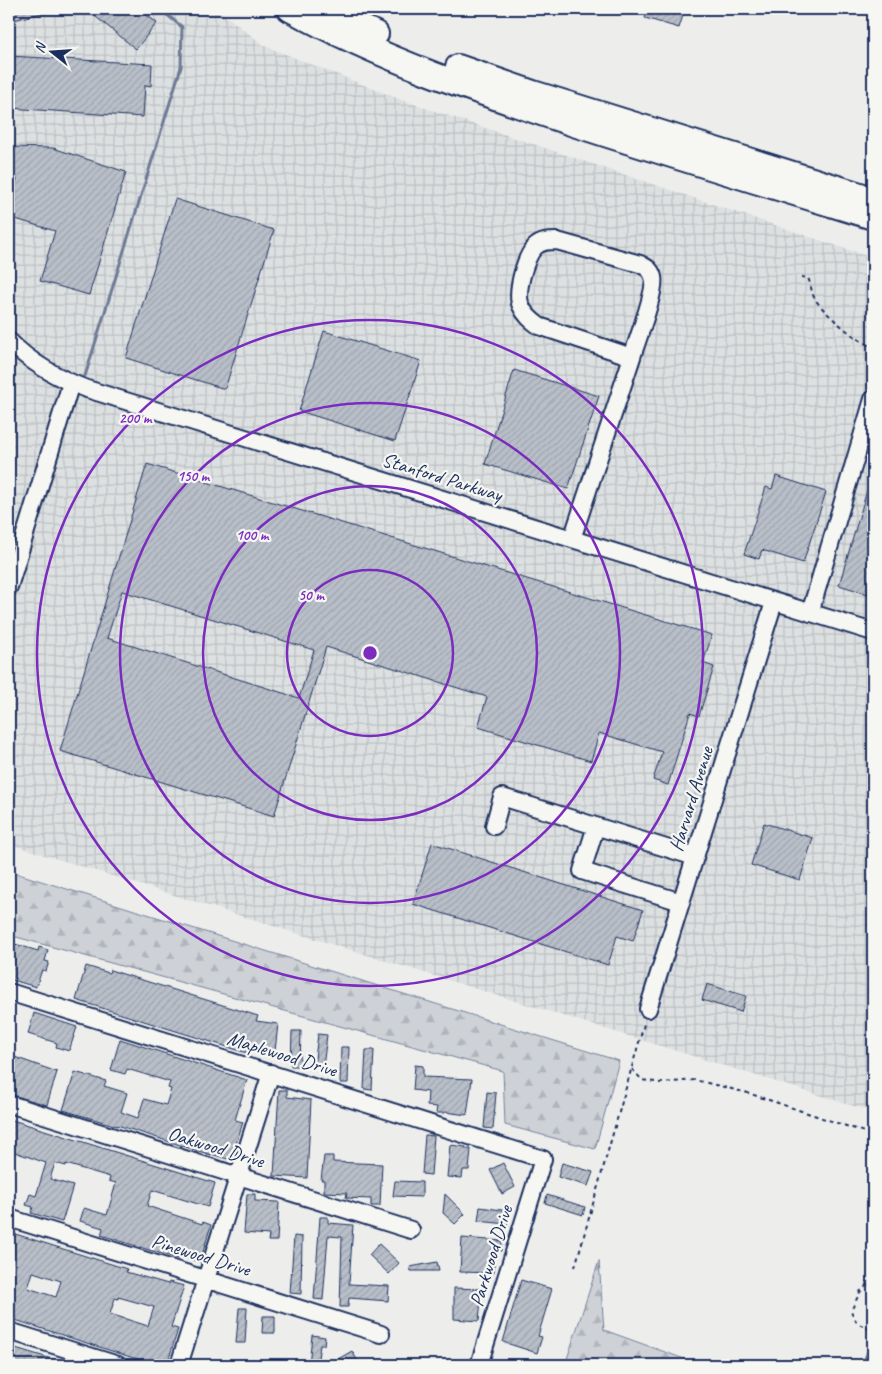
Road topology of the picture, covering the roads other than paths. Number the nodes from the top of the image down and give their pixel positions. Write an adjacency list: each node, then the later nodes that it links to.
1 (290, 9): 4 (highway)
2 (325, 9): 3 (highway)
3 (873, 199)
4 (873, 218)
5 (9, 341): 7 (street, Stanford Parkway)
6 (632, 357): 6 (street); 9 (street)
7 (71, 383): 9 (street, Stanford Parkway); 10 (street)
8 (873, 400): 12 (street)
9 (572, 539): 11 (street, Stanford Parkway)
10 (9, 587)
11 (774, 602): 12 (street, Stanford Parkway); 16 (street, Harvard Avenue)
12 (810, 613): 13 (street, Stanford Parkway)
13 (873, 632)
14 (494, 826): 15 (street)
15 (596, 826): 16 (street); 17 (street)
16 (695, 857): 17 (street, Harvard Avenue)
17 (680, 902): 19 (street, Harvard Avenue)
18 (9, 992): 20 (street, Maplewood Drive)
19 (648, 1009)
20 (271, 1073): 22 (street, Maplewood Drive); 23 (street)
21 (9, 1104): 23 (street, Oakwood Drive)
22 (543, 1158): 31 (street, Parkwood Drive)
23 (239, 1176): 25 (street, Oakwood Drive); 26 (street)
24 (9, 1218): 26 (street, Pinewood Drive)
25 (411, 1230)
26 (206, 1279): 28 (street, Pinewood Drive); 30 (street)
27 (9, 1331): 29 (street)
28 (381, 1334)
29 (118, 1365)
30 (179, 1365)
31 (479, 1365)

